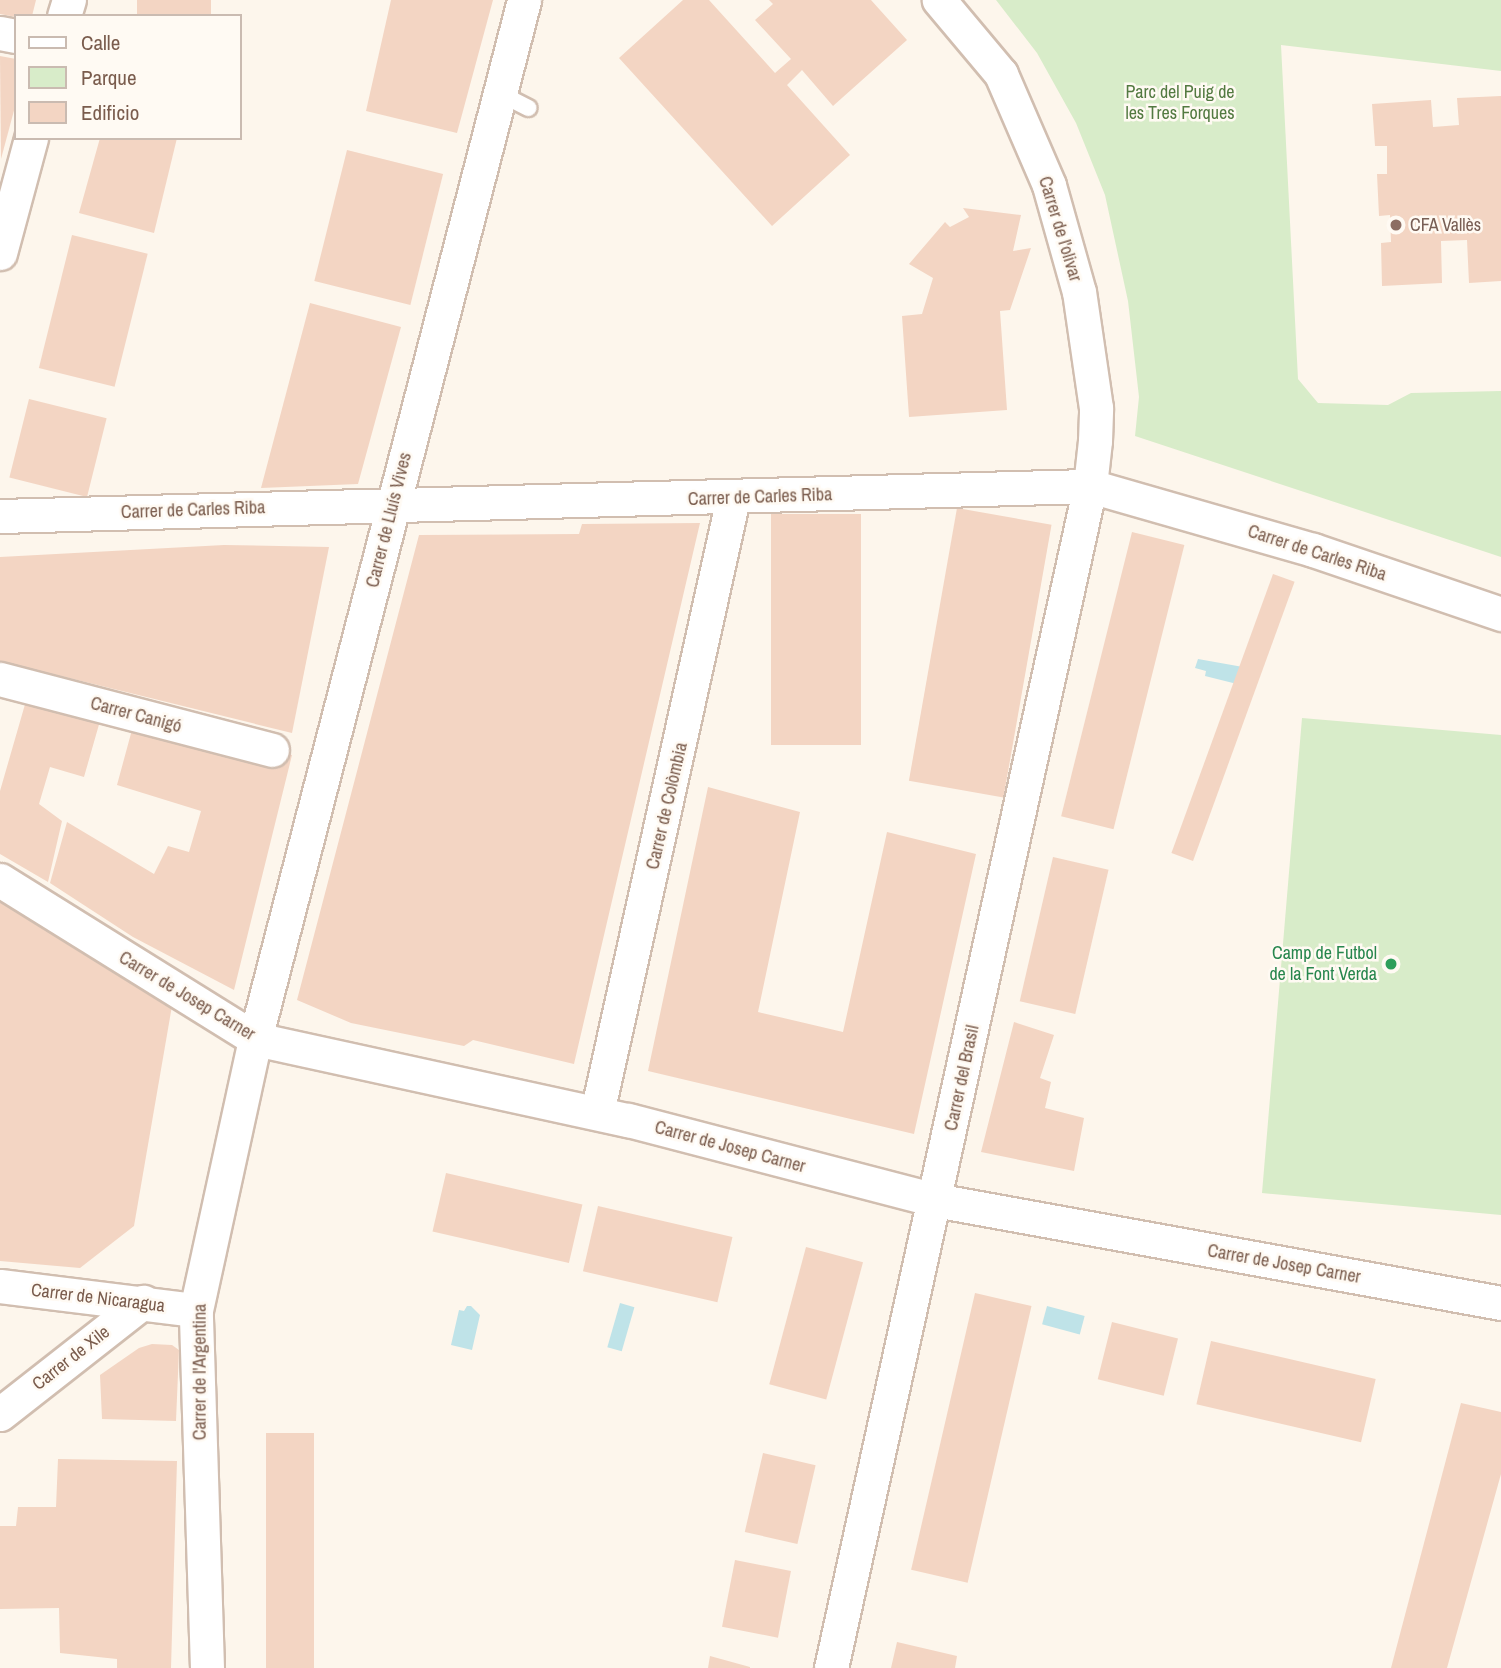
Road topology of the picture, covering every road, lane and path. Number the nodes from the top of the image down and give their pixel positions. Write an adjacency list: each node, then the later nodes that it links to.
1 (524, 0): 3 (street, Carrer de Lluís Vives)
2 (939, 0): 7 (street, Carrer de l'olivar)
3 (499, 93): 4 (lane); 9 (street, Carrer de Lluís Vives)
4 (528, 108)
5 (30, 140): 6 (street)
6 (0, 253)
7 (1090, 486): 8 (street, Carrer de Carles Riba); 11 (street, Carrer de Carles Riba); 17 (street, Carrer del Brasil)
8 (733, 498): 9 (street, Carrer de Carles Riba); 16 (street, Carrer de Colòmbia)
9 (392, 508): 10 (street, Carrer de Carles Riba); 15 (street, Carrer de Lluís Vives)
10 (0, 516)
11 (1501, 614)
12 (0, 679): 13 (street, Carrer Canigó)
13 (272, 750)
14 (0, 880): 15 (street, Carrer de Josep Carner)
15 (255, 1039): 16 (street, Carrer de Josep Carner); 21 (street, Carrer de l'Argentina)
16 (597, 1113): 17 (street, Carrer de Josep Carner)
17 (935, 1200): 20 (street, Carrer de Josep Carner); 24 (street, Carrer del Brasil)
18 (0, 1286): 19 (street, Carrer de Nicaragua)
19 (143, 1302): 21 (street, Carrer de Nicaragua); 22 (street, Carrer de Xile)
20 (1501, 1303)
21 (196, 1310): 23 (street, Carrer de l'Argentina)
22 (0, 1415)
23 (207, 1668)
24 (831, 1668)

